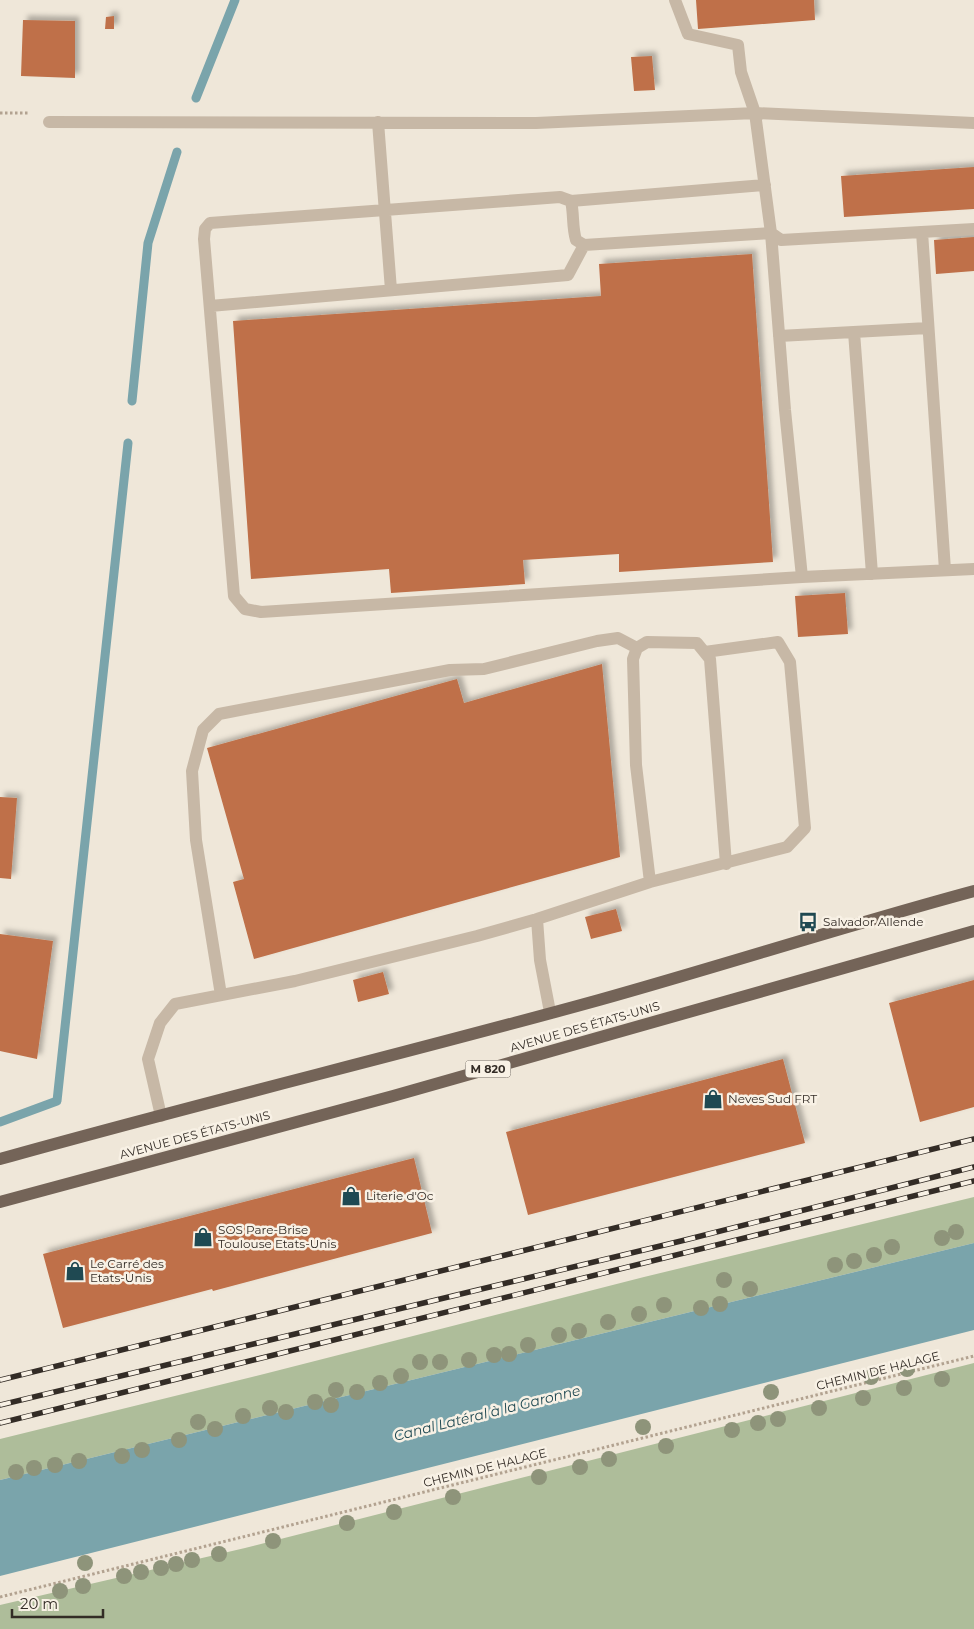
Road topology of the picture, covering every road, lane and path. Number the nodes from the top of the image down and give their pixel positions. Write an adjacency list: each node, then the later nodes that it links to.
1 (674, 0): 3 (lane)
2 (0, 112): 4 (path)
3 (755, 113): 5 (lane); 6 (lane); 7 (lane)
4 (48, 122): 5 (lane)
5 (378, 122): 9 (lane)
6 (974, 123)
7 (765, 185): 8 (lane); 12 (lane)
8 (571, 200): 9 (lane); 13 (lane)
9 (384, 210): 14 (lane); 15 (lane)
10 (974, 229): 11 (lane)
11 (922, 232): 12 (lane); 16 (lane)
12 (771, 233): 13 (lane); 18 (lane)
13 (584, 245): 14 (lane)
14 (391, 290): 15 (lane)
15 (210, 306): 22 (lane)
16 (928, 328): 17 (lane); 20 (lane)
17 (854, 332): 18 (lane); 21 (lane)
18 (779, 336): 22 (lane)
19 (974, 569): 20 (lane)
20 (945, 570): 21 (lane)
21 (872, 574): 22 (lane)
22 (802, 577)
23 (637, 648): 24 (lane); 26 (lane); 30 (lane)
24 (705, 652): 25 (lane); 25 (lane)
25 (726, 864): 26 (lane)
26 (650, 882): 28 (lane)
27 (974, 891): 31 (main road, AVENUE DES ÉTATS-UNIS)
28 (537, 919): 30 (lane); 31 (lane)
29 (974, 931): 34 (main road, AVENUE DES ÉTATS-UNIS / M 820)
30 (221, 995): 32 (lane)
31 (550, 1012): 32 (main road, AVENUE DES ÉTATS-UNIS)
32 (161, 1116): 33 (main road, AVENUE DES ÉTATS-UNIS)
33 (0, 1159)
34 (0, 1202)
35 (974, 1356): 36 (path, CHEMIN DE HALAGE)
36 (0, 1597)

